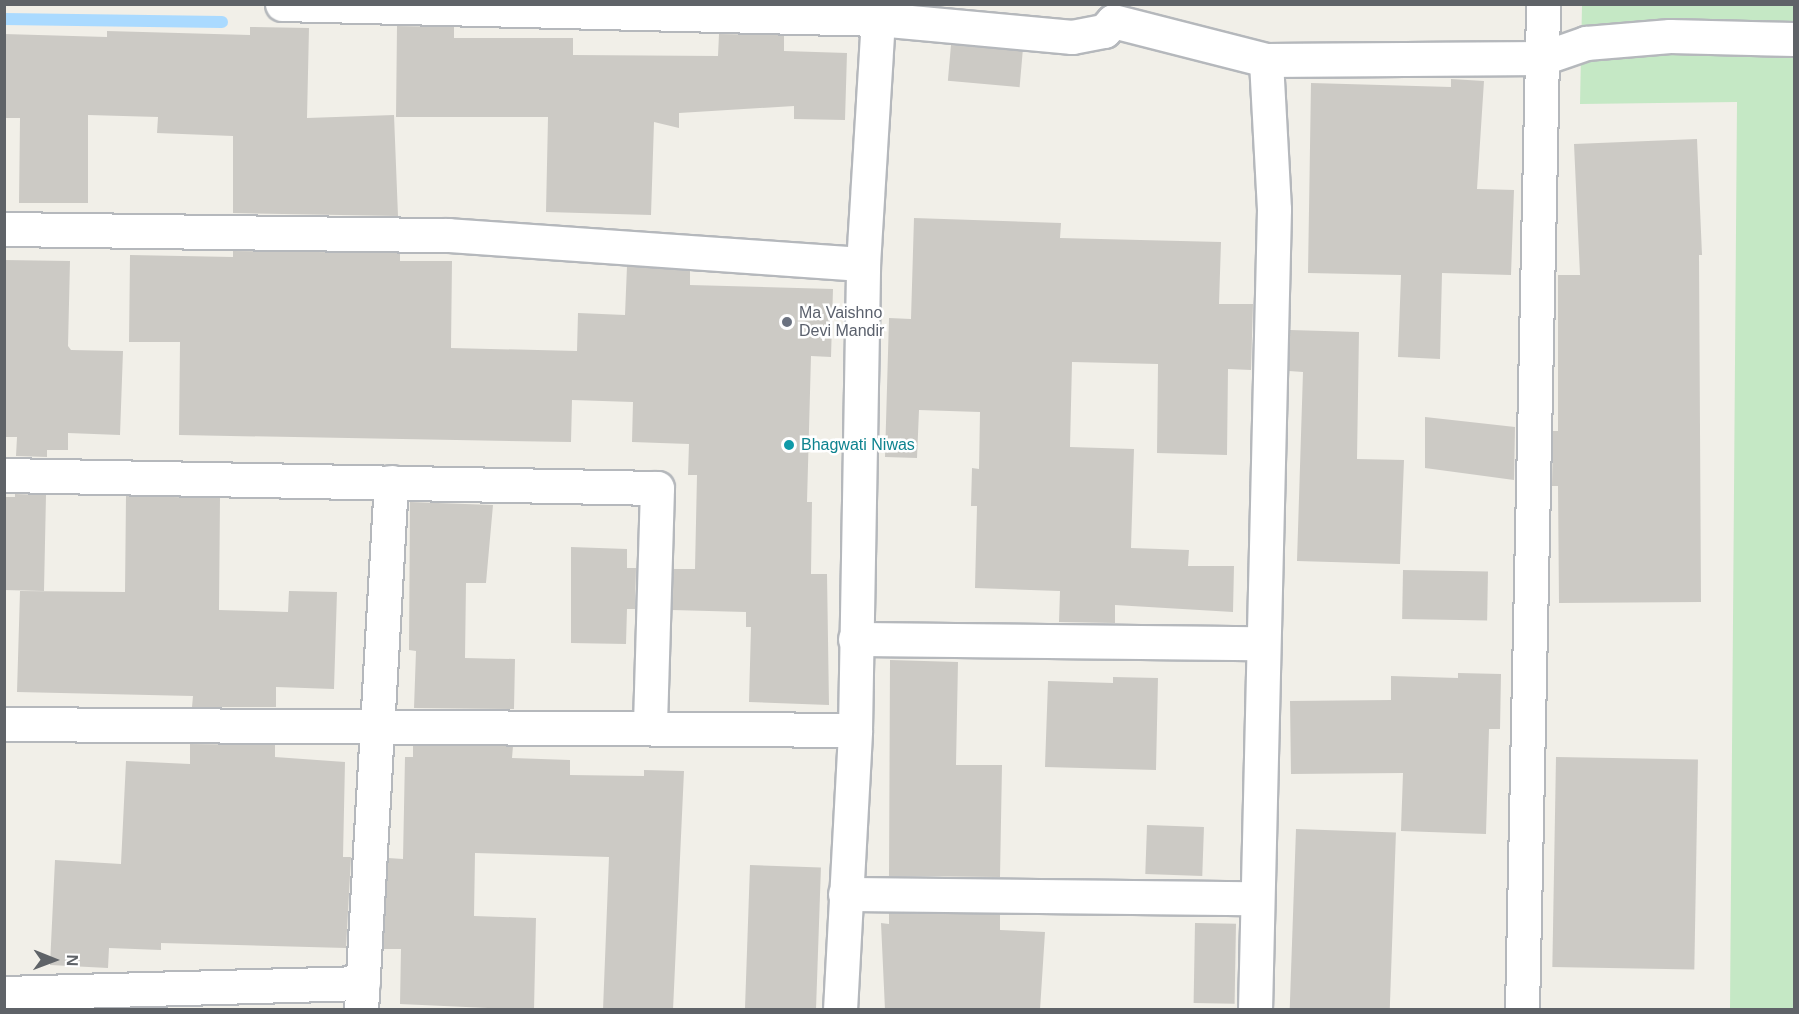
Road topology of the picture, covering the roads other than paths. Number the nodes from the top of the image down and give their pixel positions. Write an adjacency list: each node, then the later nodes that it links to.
1 (282, 4): 4 (street)
2 (1543, 4): 6 (street)
3 (1115, 13): 4 (street); 7 (street)
4 (878, 19): 9 (street)
5 (1794, 39): 6 (street)
6 (1543, 58): 7 (street); 24 (street)
7 (1266, 60): 13 (street)
8 (4, 229): 9 (street)
9 (862, 264): 12 (street)
10 (4, 475): 11 (street)
11 (391, 482): 15 (street); 16 (street)
12 (855, 639): 13 (street); 17 (street)
13 (1263, 643): 19 (street)
14 (4, 724): 16 (street)
15 (650, 726): 16 (street); 17 (street)
16 (378, 728): 21 (street)
17 (855, 730): 18 (street)
18 (845, 894): 19 (street); 22 (street)
19 (1256, 898): 23 (street)
20 (4, 993): 21 (street)
21 (362, 996)
22 (840, 1010)
23 (1255, 1010)
24 (1522, 1010)

